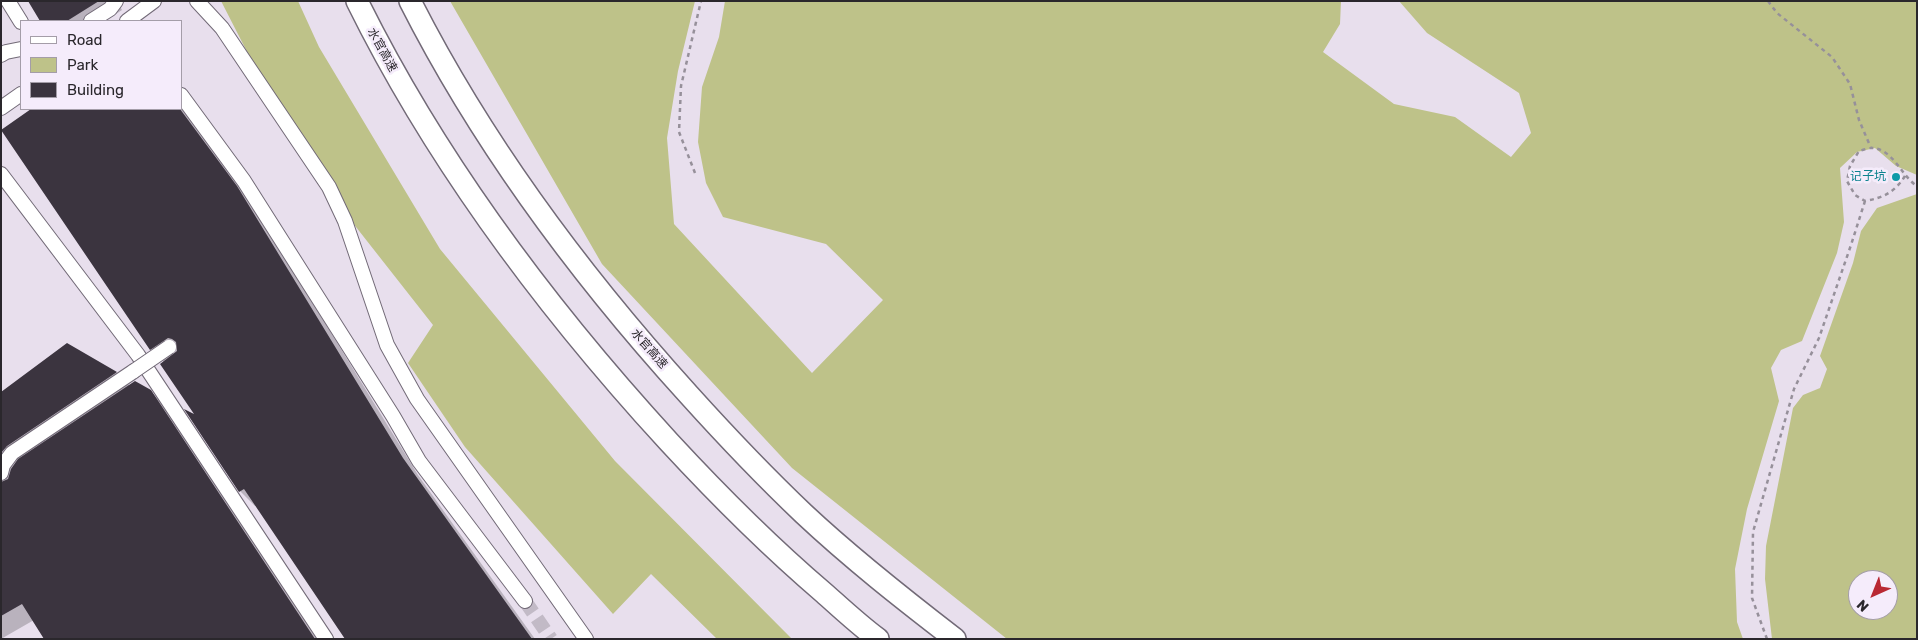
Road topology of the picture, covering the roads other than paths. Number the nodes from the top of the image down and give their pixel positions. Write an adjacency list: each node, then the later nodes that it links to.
1 (8, 1): 7 (lane)
2 (116, 1): 8 (lane)
3 (154, 1): 9 (lane)
4 (197, 1): 20 (lane)
5 (357, 1): 21 (highway, 水官高速)
6 (410, 1): 22 (highway, 水官高速)
7 (20, 20)
8 (93, 20)
9 (128, 20)
10 (20, 49): 11 (lane)
11 (1, 55)
12 (20, 95): 14 (lane)
13 (182, 96): 18 (lane)
14 (1, 108)
15 (1, 174): 19 (lane)
16 (173, 344): 17 (lane, bridge)
17 (1, 473)
18 (525, 601)
19 (326, 639)
20 (586, 639)
21 (878, 639)
22 (955, 639)

